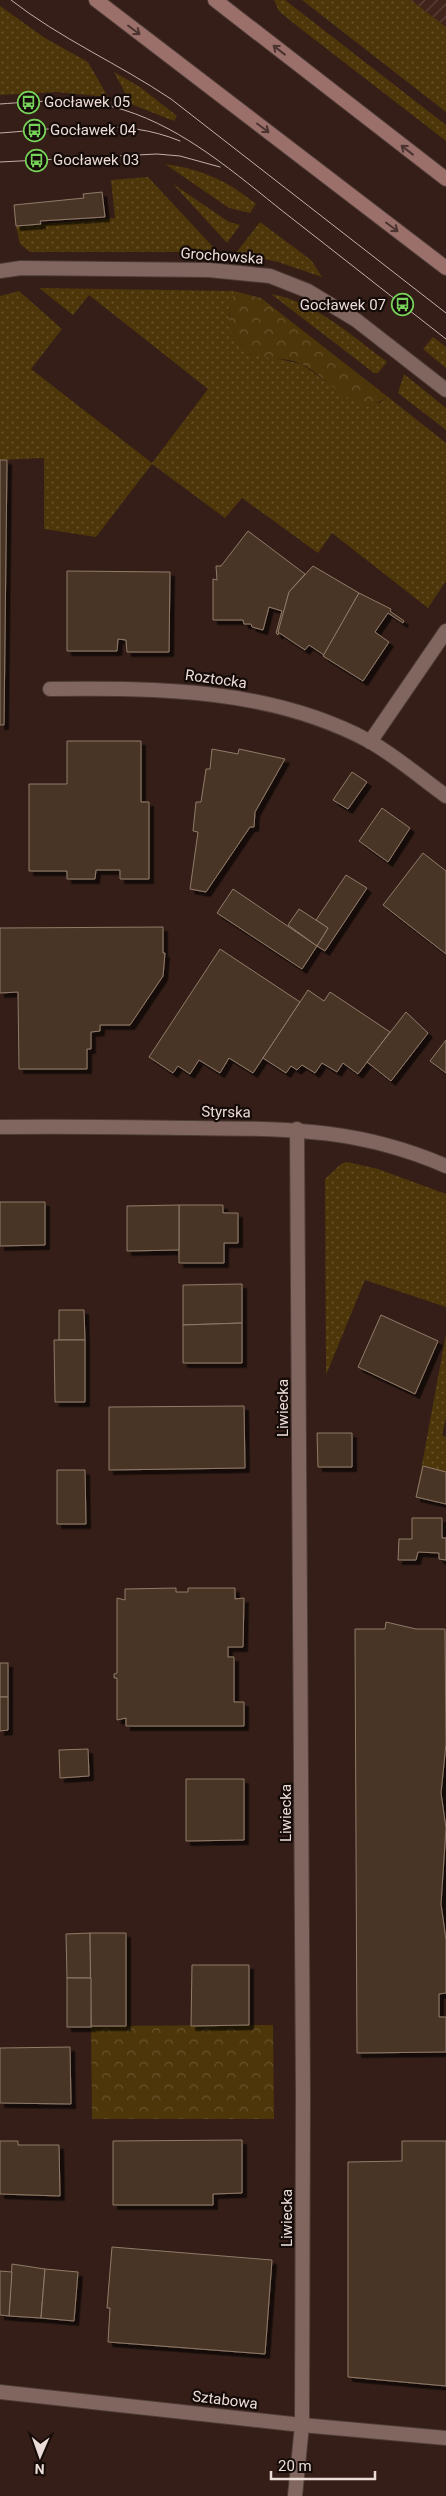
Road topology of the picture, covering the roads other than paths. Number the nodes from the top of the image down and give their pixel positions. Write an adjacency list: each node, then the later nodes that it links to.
1 (96, 0): 4 (main road, one-way to 4)
2 (219, 1): 3 (main road, one-way to 2)
3 (446, 180)
4 (446, 268)
5 (0, 271): 6 (street, Grochowska)
6 (446, 390)
7 (446, 631): 9 (street)
8 (50, 689): 9 (street, Roztocka)
9 (370, 742): 10 (street, Roztocka)
10 (446, 796)
11 (0, 1127): 12 (street, Styrska)
12 (298, 1129): 13 (street, Styrska); 15 (street, Liwiecka)
13 (446, 1166)
14 (0, 2392): 15 (street, Sztabowa)
15 (302, 2425): 16 (street, Sztabowa); 17 (street, Liwiecka)
16 (446, 2438)
17 (295, 2496)

